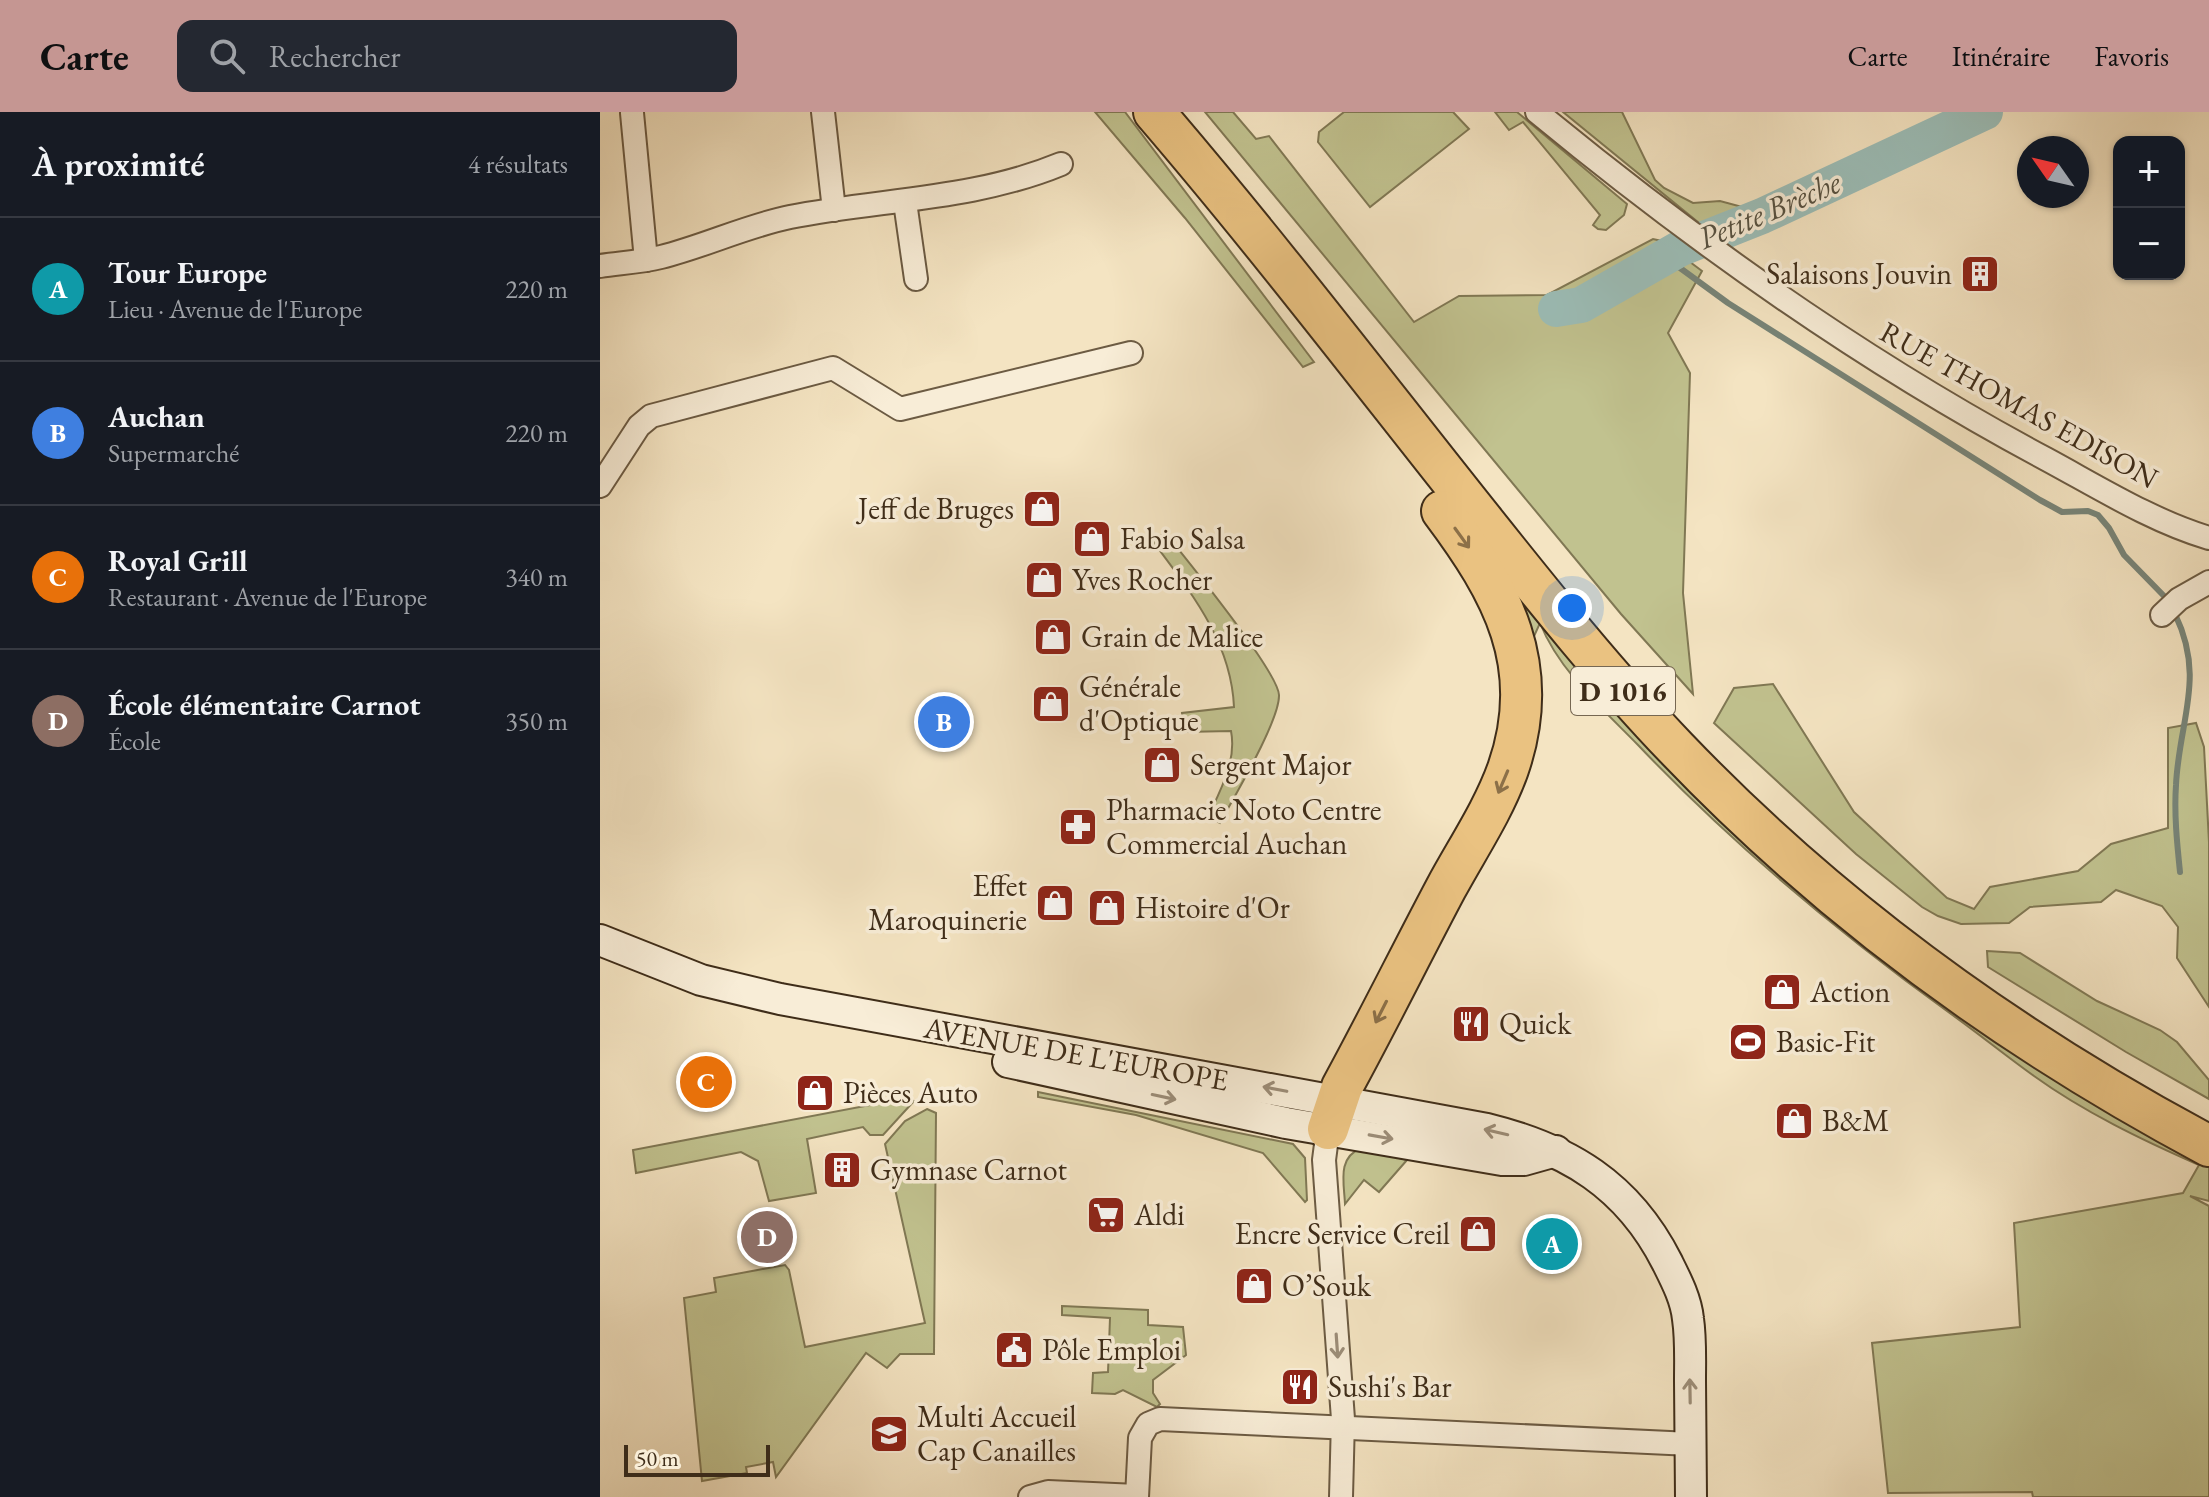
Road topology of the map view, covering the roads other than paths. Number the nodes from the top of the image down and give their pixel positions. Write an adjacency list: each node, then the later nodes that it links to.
1 (823, 112): 8 (street)
2 (1154, 112): 19 (highway, D 1016, one-way to 19); 21 (highway, D 1016)
3 (1187, 112): 20 (highway, D 1016)
4 (1537, 112): 14 (street, RUE THOMAS EDISON)
5 (632, 113): 9 (street)
6 (1061, 164): 7 (street)
7 (905, 202): 8 (street); 11 (street)
8 (834, 210): 9 (street)
9 (646, 260): 10 (street)
10 (600, 266)
11 (916, 279)
12 (1131, 353): 13 (street)
13 (600, 486)
14 (2209, 538)
15 (2209, 582): 16 (street)
16 (2162, 615)
17 (600, 940): 19 (street, AVENUE DE L'EUROPE, one-way to 17)
18 (600, 960): 19 (street, AVENUE DE L'EUROPE, one-way to 19)
19 (1332, 1115): 22 (street, one-way to 22); 23 (street, AVENUE DE L'EUROPE, one-way to 19)
20 (2209, 1118)
21 (2209, 1146)
22 (1343, 1428): 23 (street); 25 (street); 26 (street)
23 (1691, 1444): 27 (street, AVENUE DE L'EUROPE)
24 (1030, 1497): 25 (street)
25 (1137, 1497)
26 (1341, 1497)
27 (1691, 1497)

